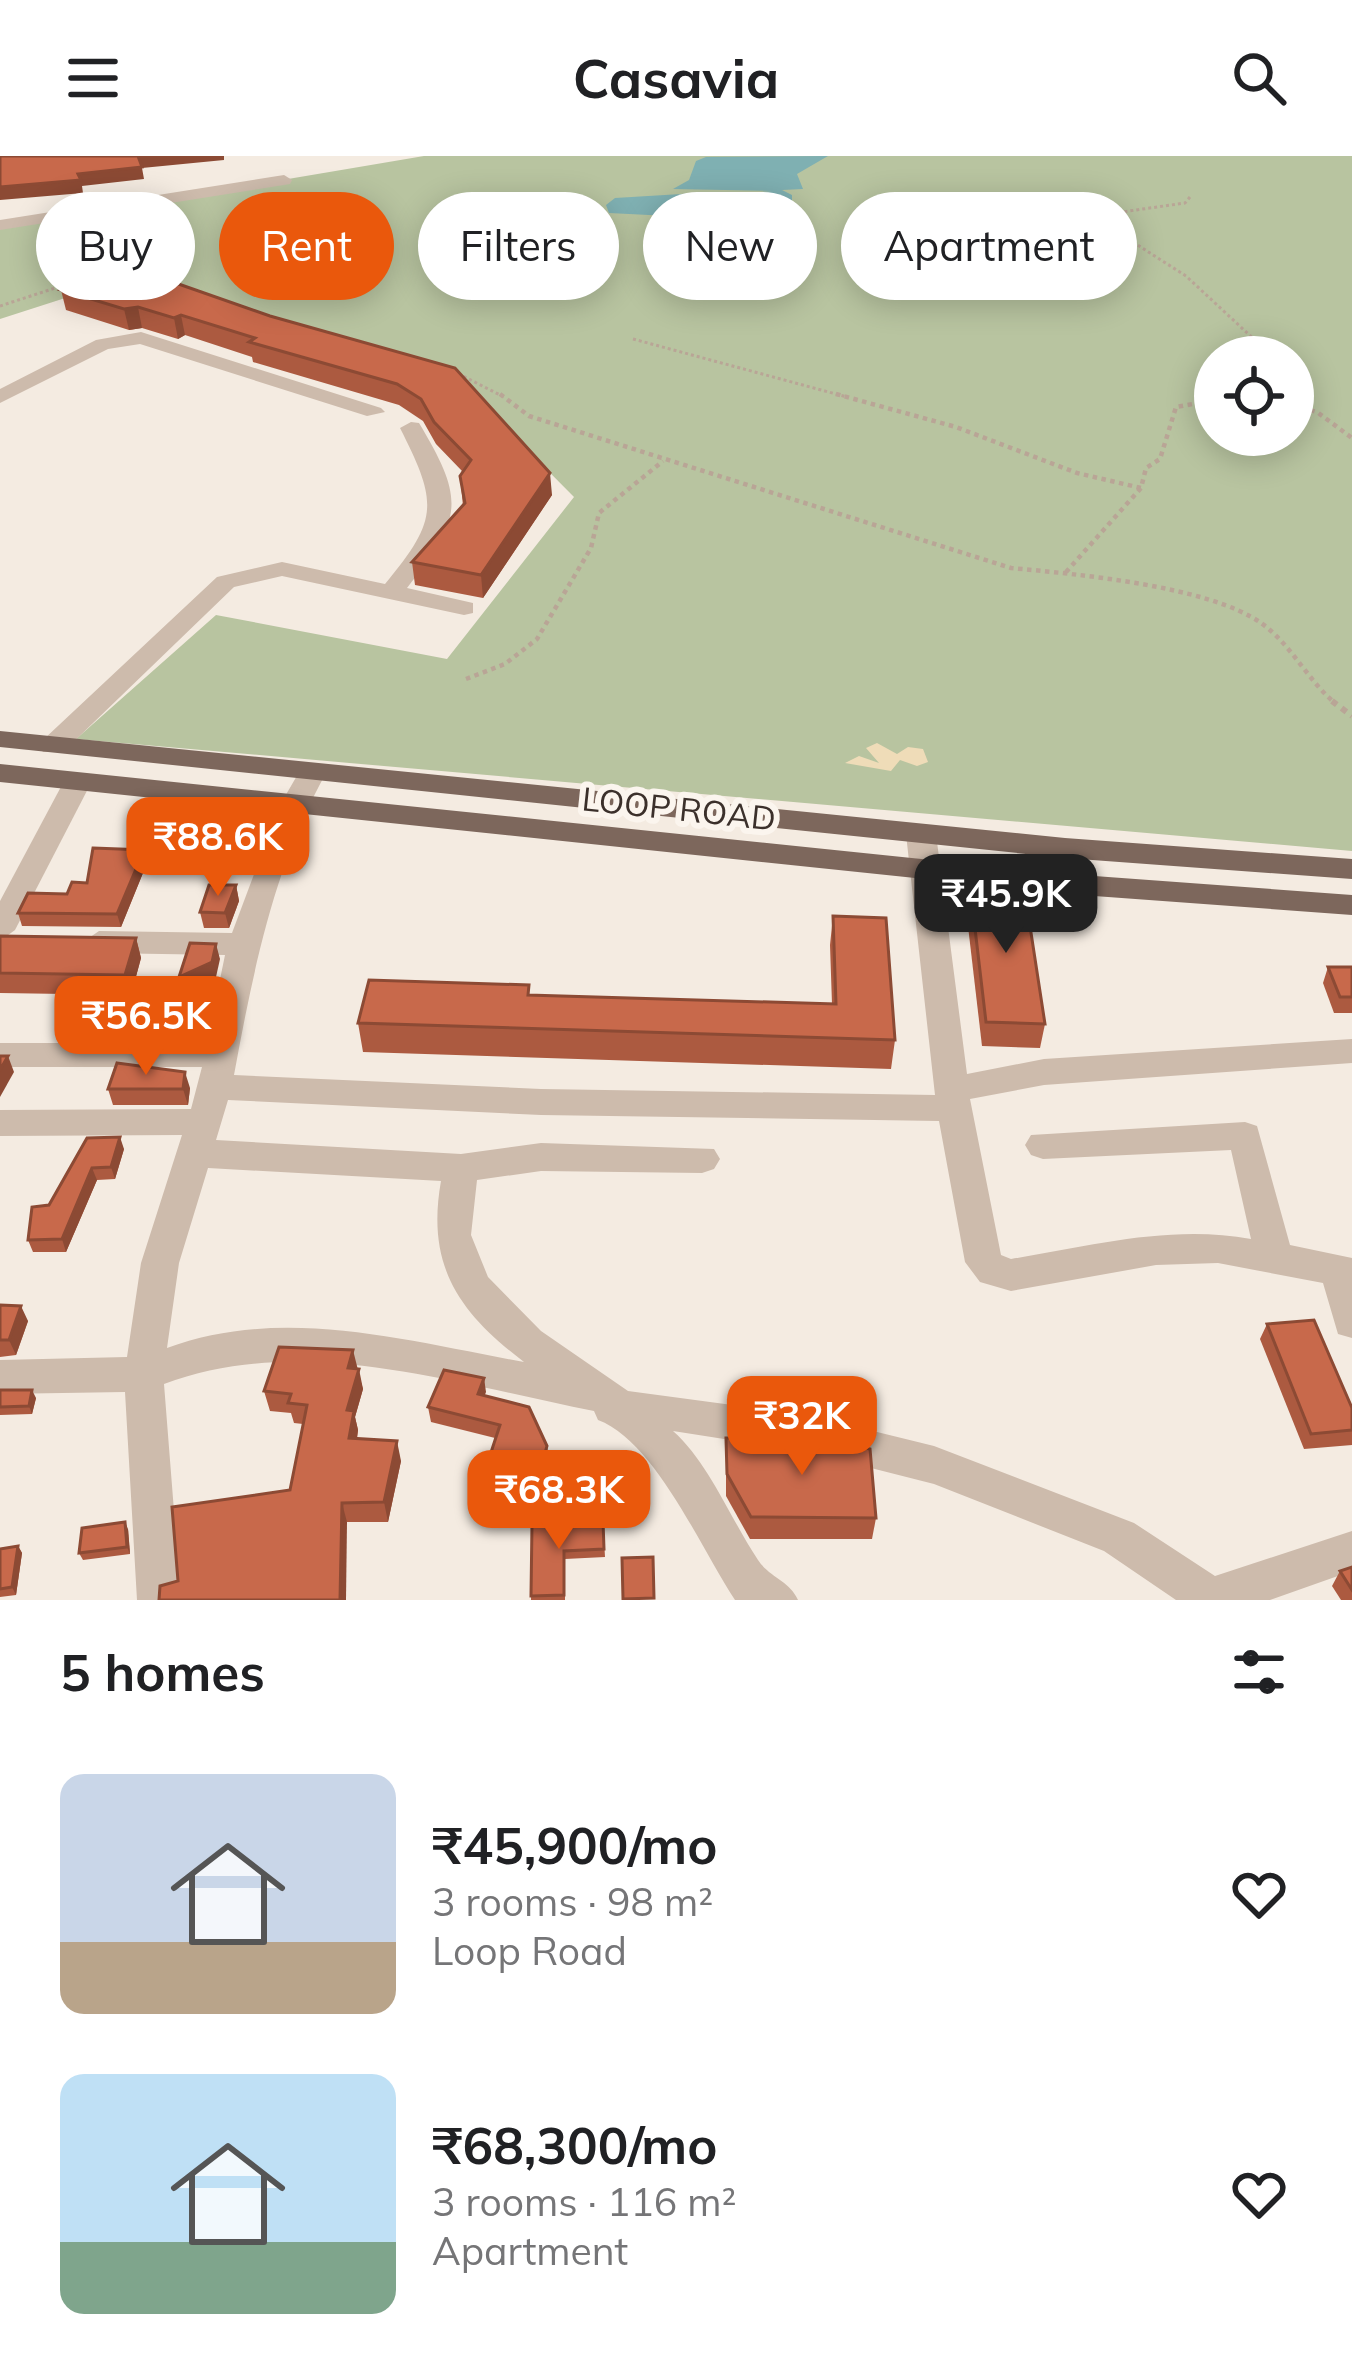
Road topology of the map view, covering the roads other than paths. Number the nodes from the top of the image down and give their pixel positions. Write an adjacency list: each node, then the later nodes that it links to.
1 (264, 156): 2 (street)
2 (0, 225)
3 (0, 397): 4 (street)
4 (374, 412)
5 (411, 428): 6 (street)
6 (394, 590): 7 (street); 9 (street)
7 (464, 608)
8 (0, 740): 9 (main road, LOOP ROAD)
9 (53, 746): 11 (main road, LOOP ROAD)
10 (0, 773): 12 (main road, LOOP ROAD)
11 (312, 773): 13 (street); 14 (main road, LOOP ROAD)
12 (77, 783): 13 (main road, LOOP ROAD); 18 (street)
13 (294, 805): 16 (main road, LOOP ROAD); 20 (street)
14 (921, 834): 15 (main road, LOOP ROAD); 16 (street)
15 (1352, 869)
16 (925, 870): 17 (main road, LOOP ROAD); 24 (street)
17 (1352, 905)
18 (7, 938)
19 (66, 942): 20 (street)
20 (242, 944): 23 (street)
21 (1352, 1051): 24 (street)
22 (0, 1055): 23 (street)
23 (219, 1071): 24 (street); 26 (street)
24 (953, 1099): 30 (street)
25 (0, 1123): 26 (street)
26 (198, 1137): 29 (street); 33 (street)
27 (1043, 1144): 30 (street)
28 (702, 1159): 29 (street)
29 (461, 1168): 35 (street)
30 (1274, 1258): 31 (street)
31 (1346, 1272): 32 (street)
32 (1352, 1322)
33 (144, 1374): 34 (street); 35 (street); 38 (street)
34 (0, 1377)
35 (608, 1401): 37 (street); 39 (street)
36 (1352, 1551): 37 (street)
37 (1209, 1599)
38 (159, 1600)
39 (776, 1600)

